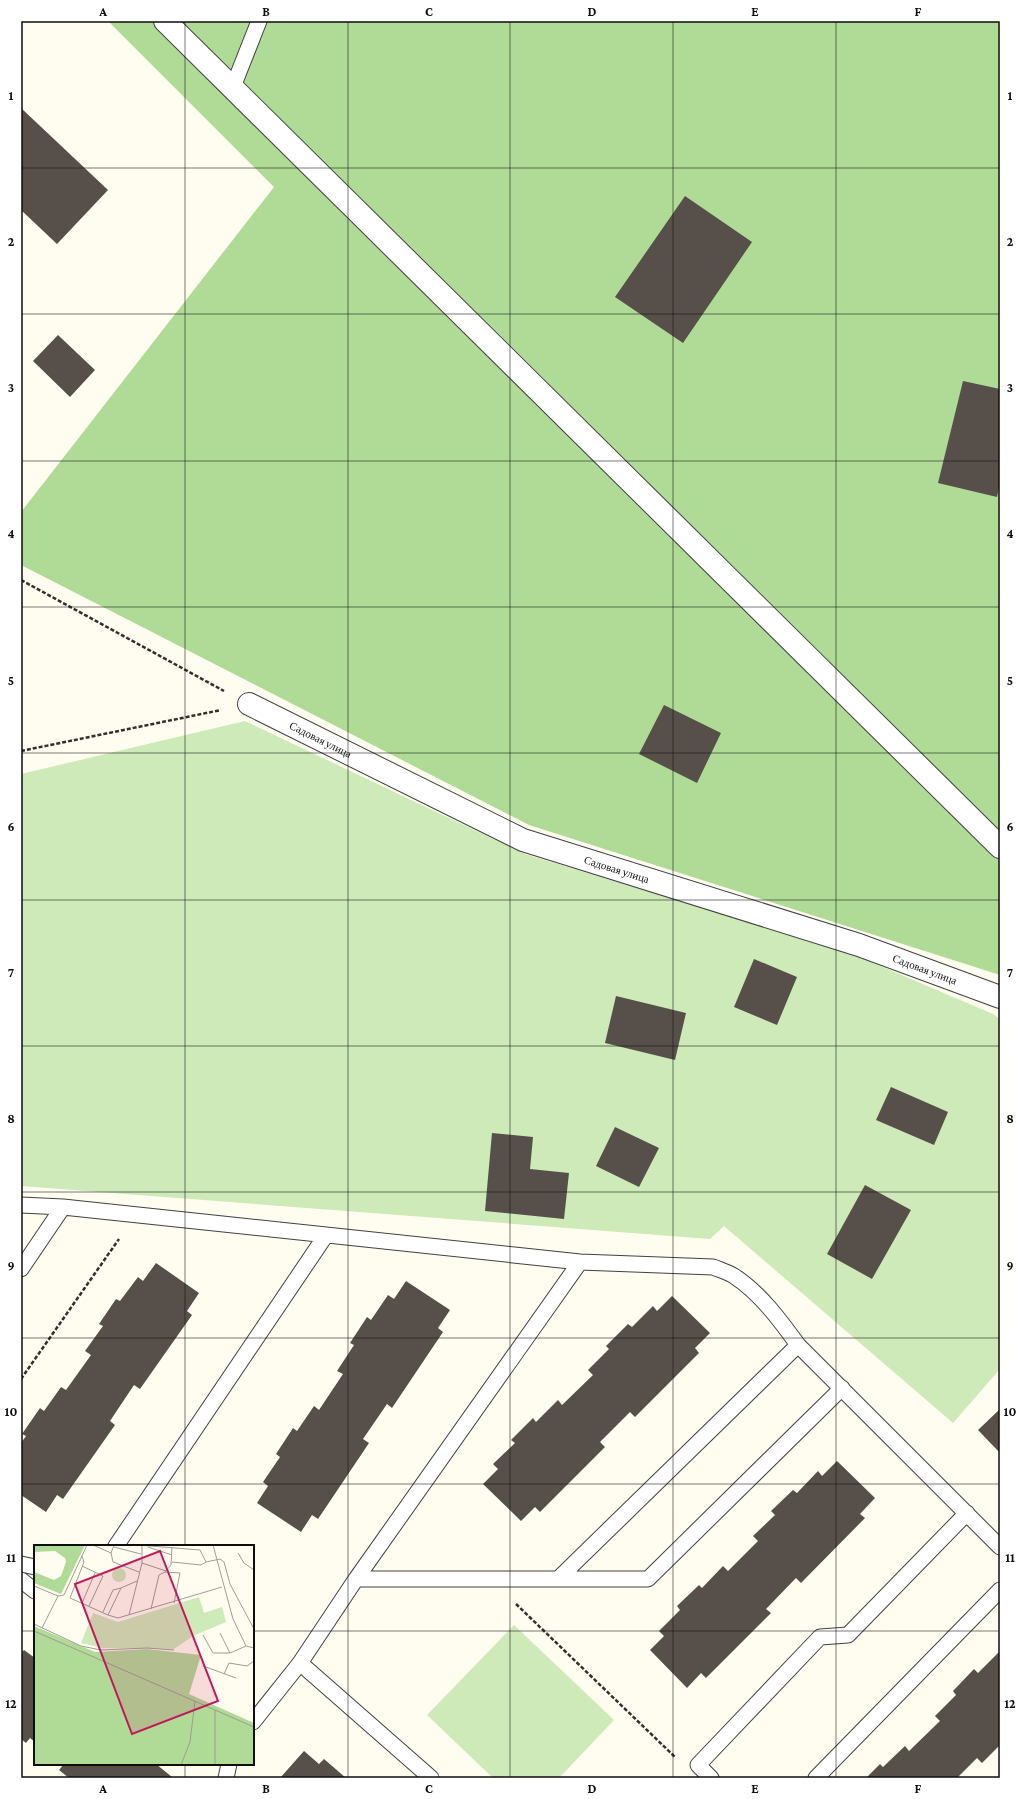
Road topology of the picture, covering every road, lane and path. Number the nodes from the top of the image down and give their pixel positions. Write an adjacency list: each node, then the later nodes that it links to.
1 (165, 21): 3 (street)
2 (259, 21): 3 (lane)
3 (233, 87): 7 (street)
4 (21, 580): 5 (path)
5 (249, 704): 6 (path); 8 (street, Садовая улица)
6 (21, 751)
7 (1000, 847)
8 (1000, 997)
9 (21, 1205): 10 (lane)
10 (63, 1207): 11 (lane); 14 (lane)
11 (136, 1215): 12 (lane); 16 (path)
12 (326, 1235): 13 (lane); 19 (lane)
13 (580, 1262): 15 (lane); 22 (lane)
14 (21, 1269)
15 (798, 1345): 17 (lane); 24 (lane)
16 (21, 1380)
17 (842, 1388): 18 (lane); 24 (lane)
18 (967, 1513): 20 (lane); 30 (lane)
19 (117, 1545)
20 (1000, 1547)
21 (25, 1569): 25 (lane)
22 (356, 1579): 23 (lane); 27 (lane)
23 (489, 1579): 24 (lane); 30 (path)
24 (558, 1579)
25 (34, 1589)
26 (1000, 1590): 34 (lane)
27 (300, 1663): 28 (lane); 32 (lane)
28 (254, 1721)
29 (229, 1765): 31 (lane)
30 (698, 1765): 33 (lane)
31 (226, 1778)
32 (431, 1778)
33 (711, 1778)
34 (816, 1778)

